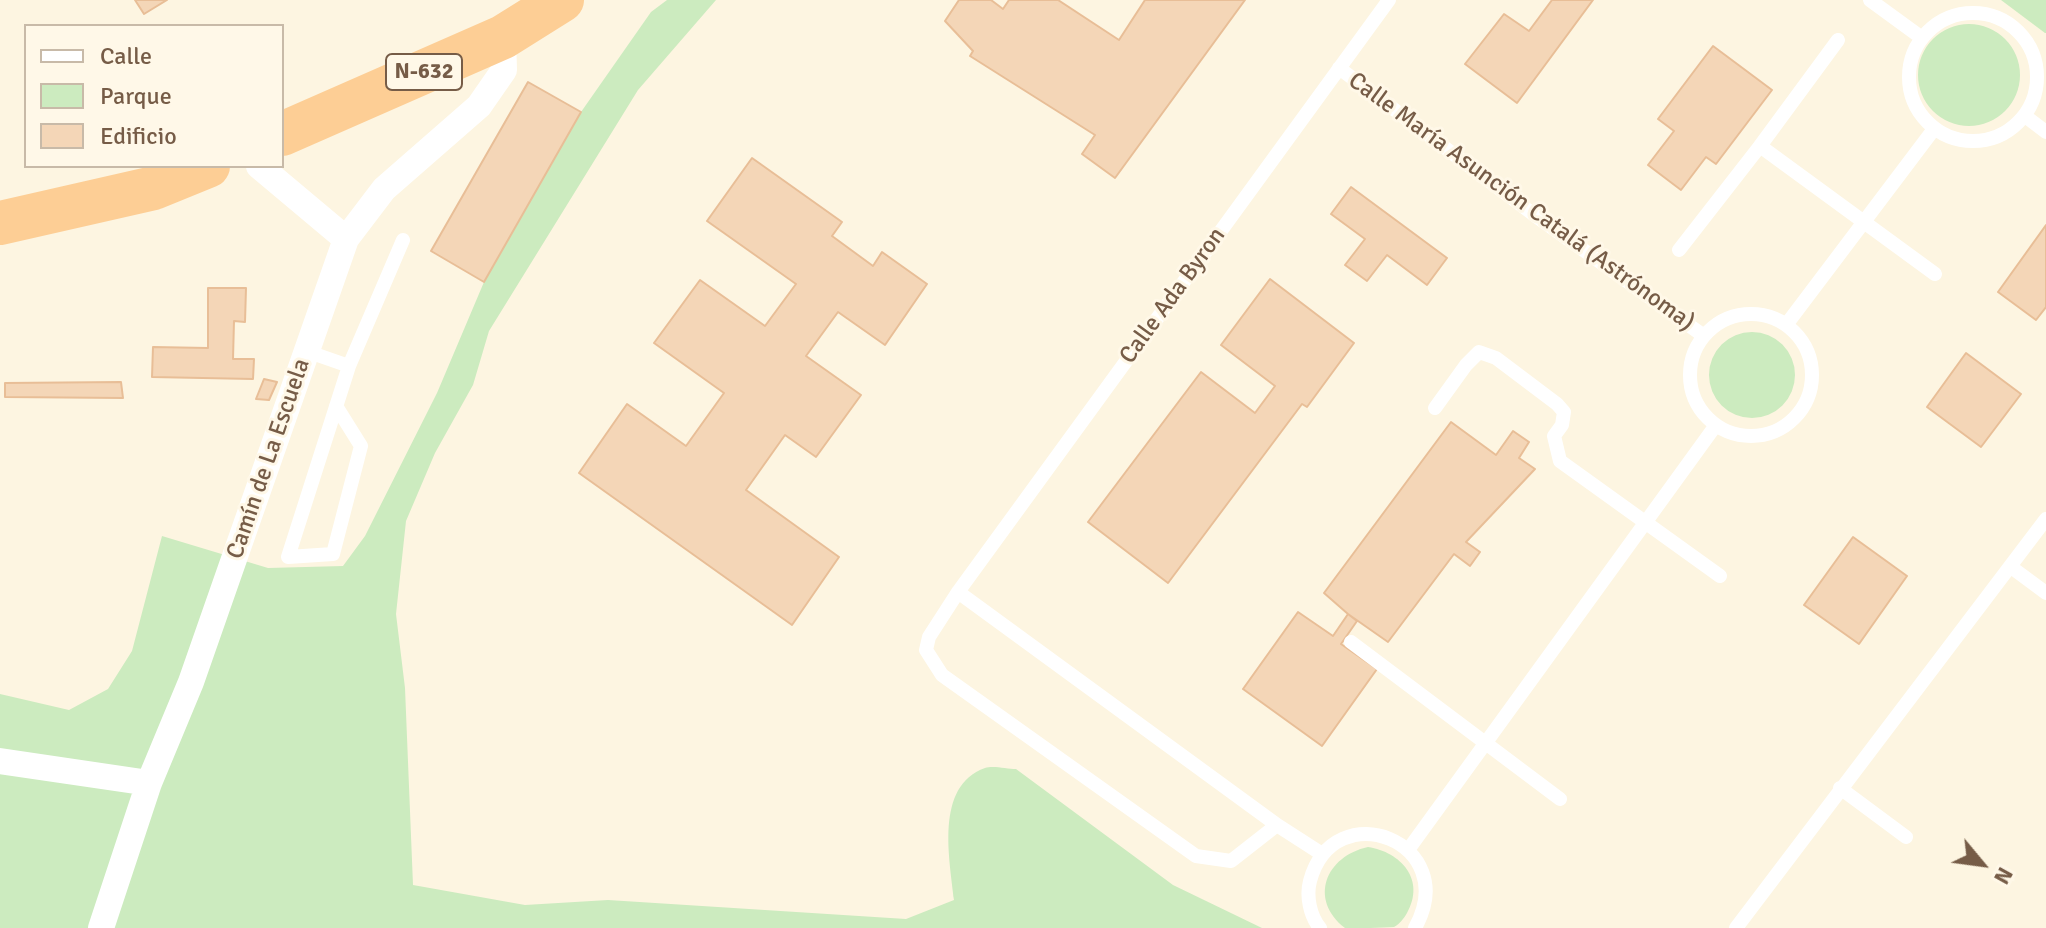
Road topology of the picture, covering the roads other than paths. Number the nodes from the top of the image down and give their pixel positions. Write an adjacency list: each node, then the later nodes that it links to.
1 (562, 0): 6 (highway, N-632)
2 (1389, 0): 9 (lane, Calle Ada Byron)
3 (1870, 0): 7 (lane)
4 (1957, 0): 5 (lane)
5 (1943, 20): 7 (lane); 10 (lane)
6 (503, 37): 14 (highway, N-632); 20 (street, Camín de La Escuela)
7 (1922, 38): 12 (lane)
8 (1838, 40): 15 (lane)
9 (1339, 68): 25 (lane, Calle María Asunción Catalá (Astrónoma)); 35 (lane, Calle Ada Byron)
10 (2042, 78): 11 (lane)
11 (2025, 116): 12 (lane); 13 (lane)
12 (1934, 129): 19 (lane)
13 (2046, 132)
14 (284, 133)
15 (1760, 146): 19 (lane); 22 (lane)
16 (203, 168): 18 (highway)
17 (261, 168): 20 (street)
18 (0, 223)
19 (1863, 223): 23 (lane); 24 (lane)
20 (346, 239): 26 (street, Camín de La Escuela)
21 (403, 240): 27 (lane)
22 (1679, 250)
23 (1935, 274)
24 (1786, 325): 25 (lane); 30 (lane)
25 (1704, 336): 30 (lane)
26 (306, 351): 27 (lane); 40 (street, Camín de La Escuela)
27 (349, 366): 28 (lane)
28 (336, 406): 28 (lane)
29 (1435, 408): 32 (lane)
30 (1716, 425): 32 (lane)
31 (2046, 519): 33 (lane)
32 (1645, 523): 34 (lane); 38 (lane)
33 (2011, 567): 36 (lane); 41 (lane)
34 (1720, 576)
35 (958, 592): 43 (lane); 43 (lane, Calle Ada Byron)
36 (2046, 593)
37 (1351, 642): 38 (lane)
38 (1486, 743): 42 (lane); 45 (lane)
39 (0, 761): 40 (street)
40 (149, 783): 47 (street, Camín de La Escuela)
41 (1840, 788): 44 (lane); 50 (lane)
42 (1560, 799)
43 (1277, 825): 46 (lane)
44 (1906, 837)
45 (1408, 850): 46 (lane); 49 (lane)
46 (1322, 854): 48 (lane)
47 (101, 928)
48 (1320, 928)
49 (1415, 928)
50 (1736, 928)

